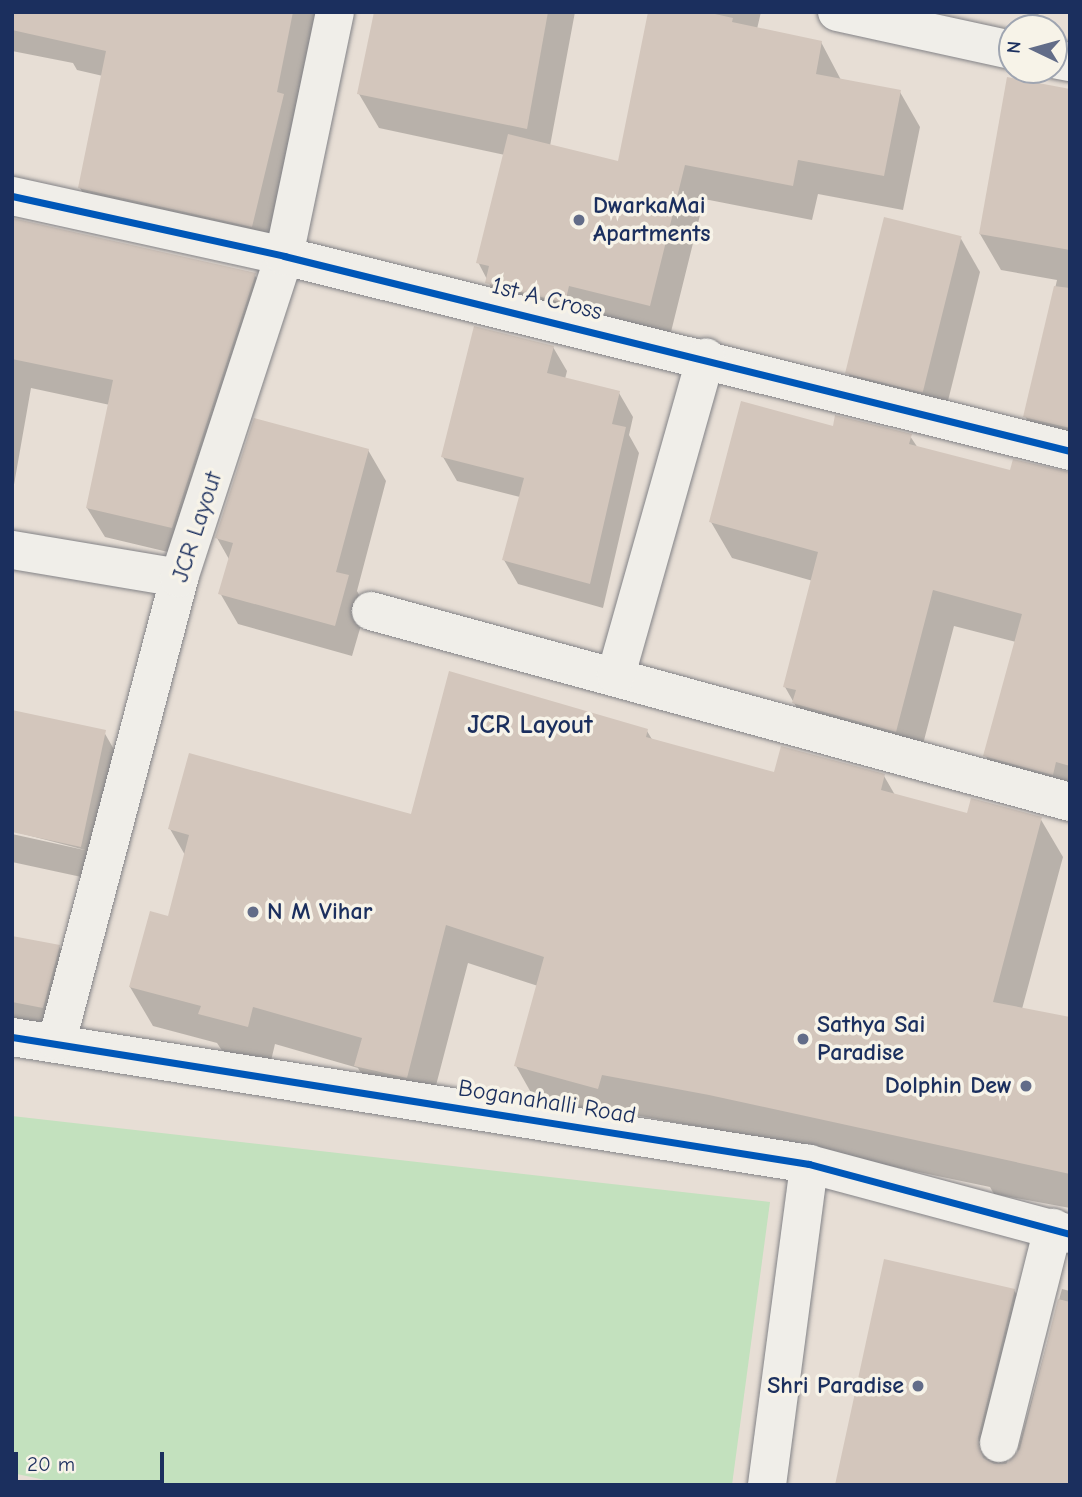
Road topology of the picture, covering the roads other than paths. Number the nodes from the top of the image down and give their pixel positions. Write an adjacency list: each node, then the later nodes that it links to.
1 (335, 12): 5 (street, JCR Layout)
2 (837, 12): 3 (street)
3 (998, 47)
4 (12, 196): 5 (street, 1st A Cross)
5 (284, 256): 6 (street, 1st A Cross); 9 (street, JCR Layout)
6 (706, 358): 7 (street, 1st A Cross); 11 (street)
7 (1070, 451)
8 (12, 550): 9 (street)
9 (180, 578): 14 (street, JCR Layout)
10 (371, 611): 11 (street)
11 (616, 676): 12 (street)
12 (1070, 802)
13 (12, 1037): 14 (street, Boganahalli Road)
14 (57, 1041): 15 (street, Boganahalli Road)
15 (809, 1164): 16 (street, Boganahalli Road); 18 (street)
16 (1061, 1231): 17 (street)
17 (999, 1443)
18 (767, 1485)

